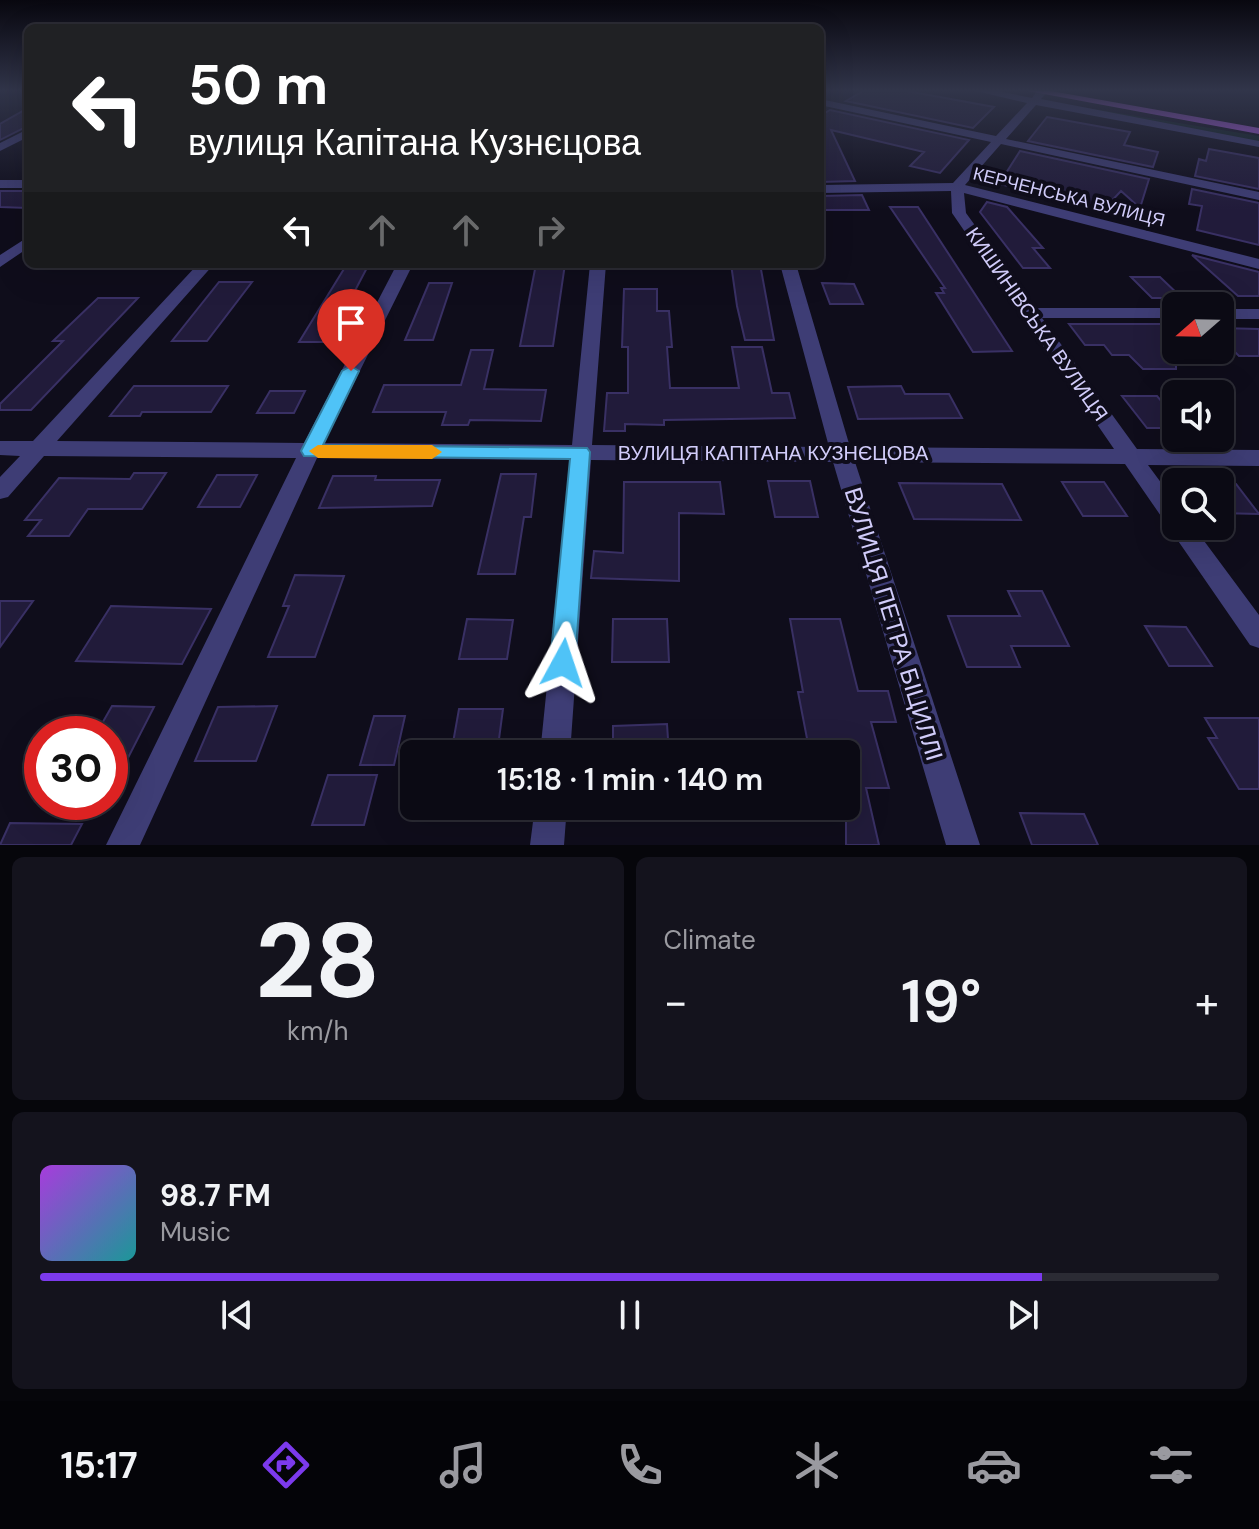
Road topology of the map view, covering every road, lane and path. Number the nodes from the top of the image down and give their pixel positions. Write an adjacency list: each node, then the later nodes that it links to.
1 (959, 130): 5 (street)
2 (1008, 130): 5 (street)
3 (1199, 130): 6 (street)
4 (24, 134): 7 (street)
5 (1001, 139): 10 (street); 12 (street)
6 (1259, 144)
7 (0, 148)
8 (0, 184): 9 (street)
9 (24, 184)
10 (957, 187): 11 (street, КЕРЧЕНСЬКА ВУЛИЦЯ); 15 (street, КЕРЧЕНСЬКА ВУЛИЦЯ); 20 (street, КИШИНІВСЬКА ВУЛИЦЯ)
11 (824, 189)
12 (1259, 196)
13 (24, 244): 14 (street)
14 (0, 262)
15 (1259, 264)
16 (202, 268): 25 (street)
17 (403, 268): 26 (street)
18 (598, 268): 27 (street)
19 (789, 268): 28 (street, ВУЛИЦЯ ПЕТРА БІЦИЛЛІ)
20 (1029, 313): 21 (street); 29 (street, КИШИНІВСЬКА ВУЛИЦЯ)
21 (1162, 313)
22 (1234, 314): 23 (street)
23 (1259, 314)
24 (0, 448): 25 (street, ВУЛИЦЯ КАПІТАНА КУЗНЄЦОВА)
25 (40, 448): 26 (street, ВУЛИЦЯ КАПІТАНА КУЗНЄЦОВА); 31 (street)
26 (310, 451): 27 (street, ВУЛИЦЯ КАПІТАНА КУЗНЄЦОВА); 37 (street)
27 (580, 452): 28 (street, ВУЛИЦЯ КАПІТАНА КУЗНЄЦОВА); 35 (street)
28 (841, 453): 29 (street, ВУЛИЦЯ КАПІТАНА КУЗНЄЦОВА); 39 (street, ВУЛИЦЯ ПЕТРА БІЦИЛЛІ)
29 (1130, 457): 30 (street, ВУЛИЦЯ КАПІТАНА КУЗНЄЦОВА); 32 (street, КИШИНІВСЬКА ВУЛИЦЯ)
30 (1259, 458)
31 (0, 491)
32 (1162, 502)
33 (1190, 540): 34 (street)
34 (1259, 636)
35 (556, 740)
36 (550, 820): 38 (street)
37 (123, 845)
38 (547, 845)
39 (963, 845)

